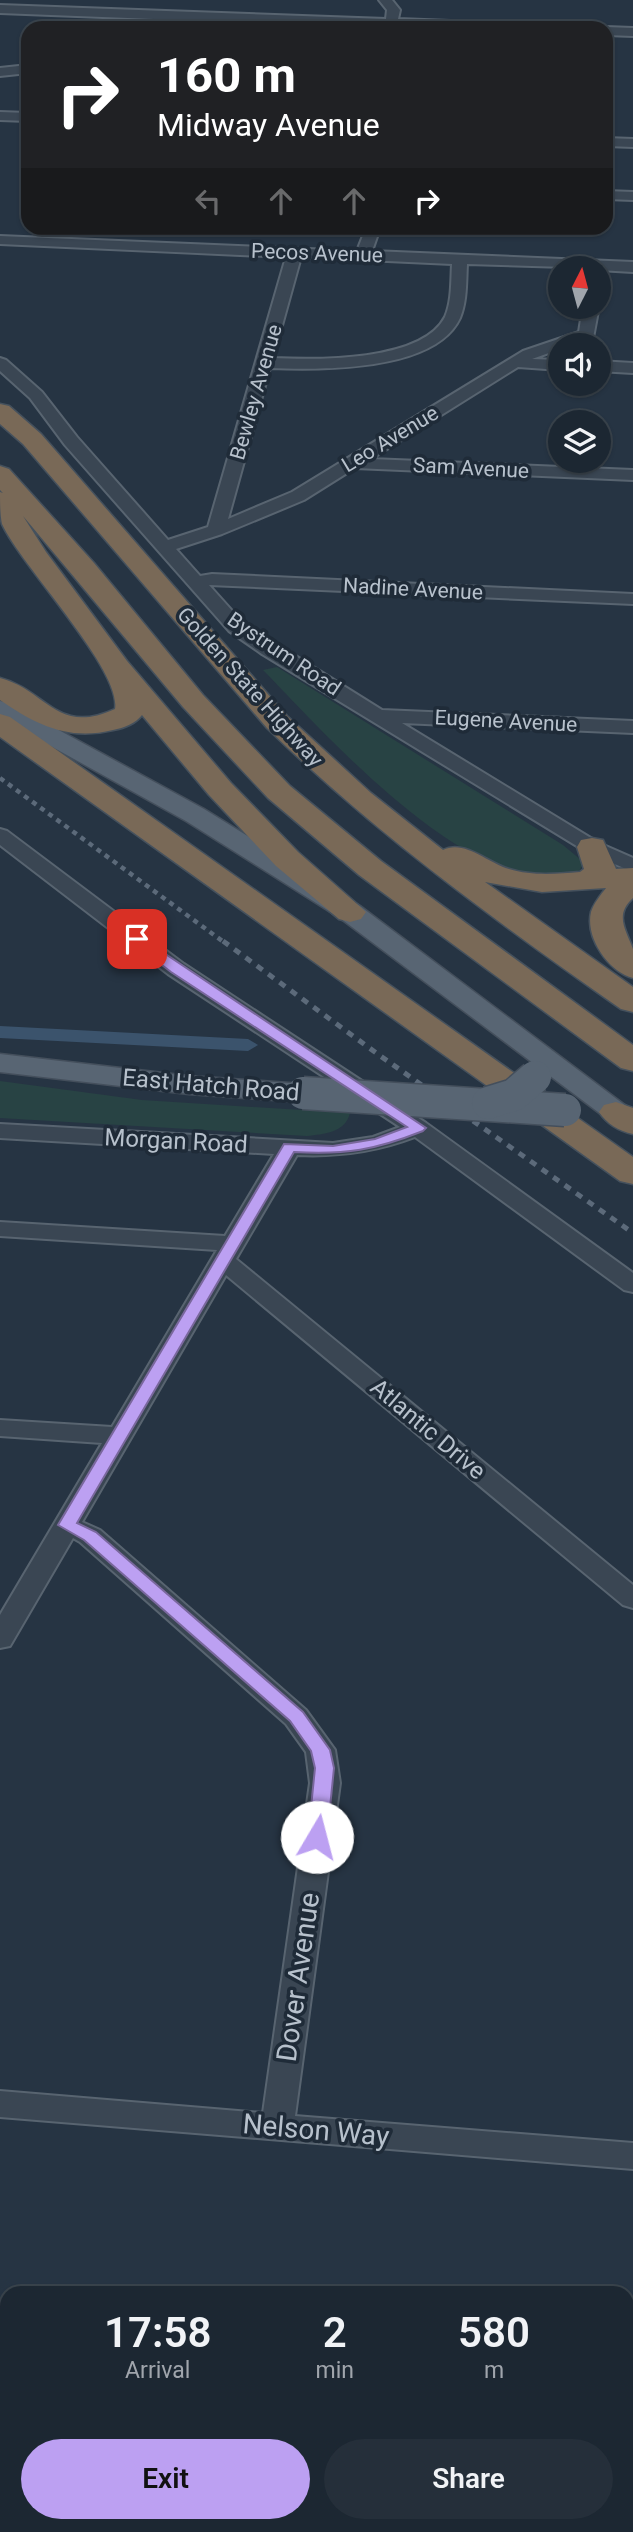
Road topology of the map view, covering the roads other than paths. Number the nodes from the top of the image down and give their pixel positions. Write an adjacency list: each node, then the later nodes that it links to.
1 (141, 0): 4 (street)
2 (384, 0): 6 (street)
3 (0, 9): 4 (street)
4 (134, 14): 5 (street)
5 (298, 21)
6 (392, 21)
7 (613, 31): 8 (street)
8 (633, 32)
9 (21, 70): 10 (street)
10 (0, 72)
11 (0, 116): 12 (street)
12 (21, 117)
13 (613, 142): 14 (street)
14 (633, 143)
15 (613, 195): 16 (street)
16 (633, 196)
17 (93, 235): 20 (street)
18 (370, 235): 22 (street)
19 (0, 240): 20 (street, Pecos Avenue)
20 (88, 244): 21 (street, Pecos Avenue)
21 (295, 253): 22 (street, Pecos Avenue); 29 (street, Bewley Avenue)
22 (363, 255): 23 (street, Pecos Avenue)
23 (460, 260): 24 (street, Pecos Avenue); 29 (street)
24 (548, 265)
25 (611, 267): 26 (street, Pecos Avenue)
26 (633, 267)
27 (589, 319): 30 (street, Leo Avenue)
28 (0, 363): 42 (street, Bystrum Road)
29 (266, 363): 41 (street, Bewley Avenue)
30 (516, 363): 31 (street); 37 (street, Leo Avenue)
31 (548, 364)
32 (611, 367): 33 (street)
33 (633, 368)
34 (0, 399): 36 (highway)
35 (0, 411): 36 (highway, Golden State Highway)
36 (32, 439): 51 (highway, Golden State Highway)
37 (352, 463): 39 (street, Sam Avenue); 41 (street, Leo Avenue)
38 (0, 474): 62 (highway, Golden State Highway)
39 (633, 475)
40 (0, 500): 45 (highway)
41 (216, 530): 42 (street, Leo Avenue)
42 (163, 547): 43 (street, Bystrum Road)
43 (194, 582): 44 (street, Nadine Avenue); 48 (street, Bystrum Road)
44 (633, 599)
45 (117, 667): 46 (highway); 58 (highway)
46 (0, 687)
47 (0, 708): 58 (main road)
48 (379, 716): 50 (street, Eugene Avenue); 53 (street, Bystrum Road)
49 (0, 723): 69 (highway)
50 (633, 727)
51 (318, 763): 56 (highway); 60 (highway, Golden State Highway)
52 (0, 835): 66 (street)
53 (592, 847): 54 (street, Bystrum Road); 56 (highway)
54 (633, 866)
55 (633, 877): 56 (highway)
56 (587, 881)
57 (633, 884): 59 (highway)
58 (350, 912): 61 (main road)
59 (633, 968)
60 (633, 1002)
61 (525, 1043): 64 (main road, bridge); 65 (main road)
62 (633, 1061)
63 (0, 1063): 64 (main road, East Hatch Road, bridge)
64 (479, 1105): 65 (main road, East Hatch Road, bridge)
65 (627, 1116)
66 (418, 1128): 68 (street, Morgan Road); 72 (street)
67 (0, 1131): 68 (street, Morgan Road)
68 (289, 1148): 71 (street)
69 (633, 1173)
70 (0, 1229): 71 (street)
71 (228, 1252): 74 (street); 76 (street, Atlantic Drive)
72 (633, 1285)
73 (0, 1428): 74 (street)
74 (117, 1436): 75 (street)
75 (67, 1525): 77 (street); 79 (street, Dover Avenue)
76 (633, 1599)
77 (0, 1639)
78 (0, 2104): 79 (street, Nelson Way)
79 (277, 2126): 80 (street, Nelson Way)
80 (633, 2156)

